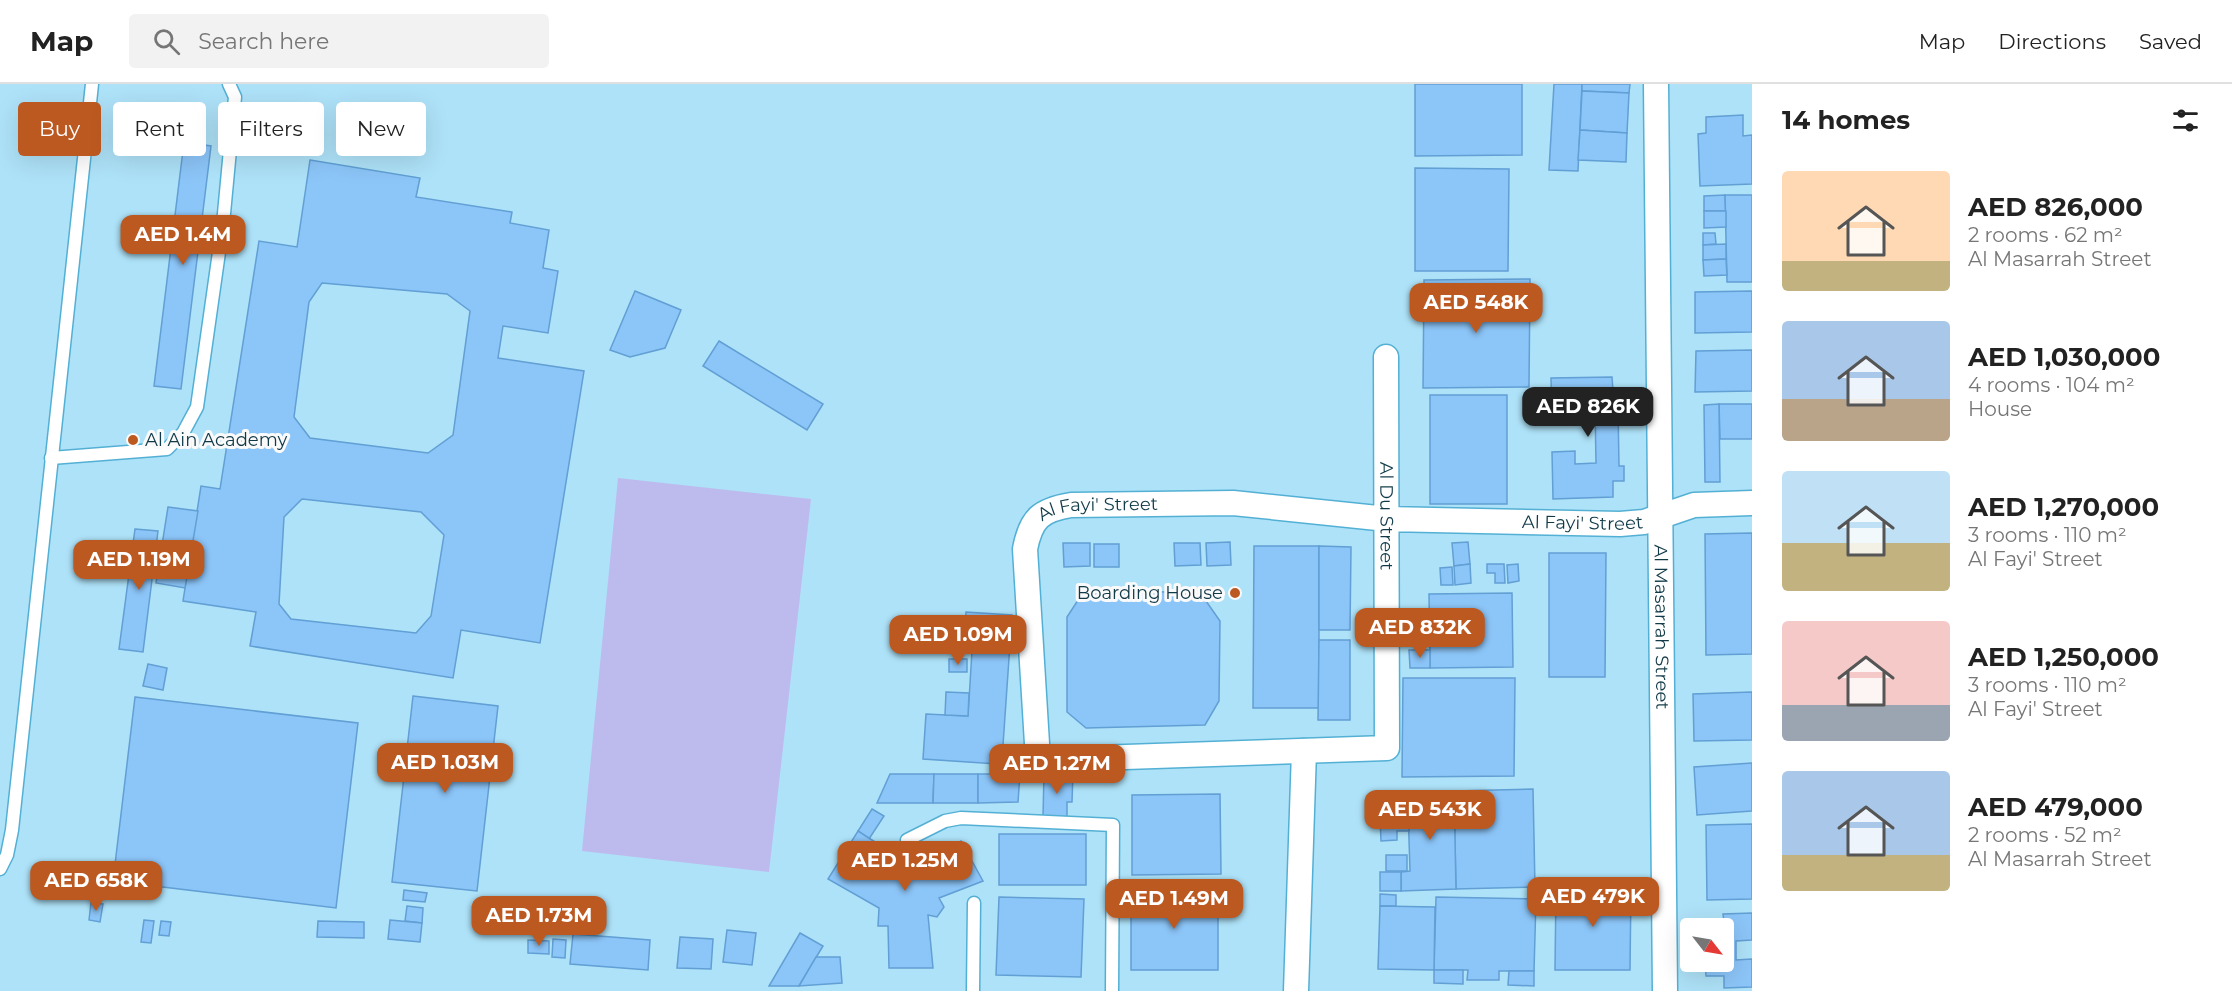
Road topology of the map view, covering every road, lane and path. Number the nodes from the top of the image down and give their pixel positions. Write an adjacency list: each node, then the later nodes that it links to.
1 (92, 84): 5 (lane)
2 (230, 84): 5 (lane)
3 (1656, 84): 7 (street, Al Masarrah Street)
4 (1386, 357): 8 (street, Al Du Street)
5 (51, 458): 12 (lane)
6 (1752, 503): 7 (street, Al Fayi' Street)
7 (1661, 518): 8 (street, Al Fayi' Street); 17 (street, Al Masarrah Street)
8 (1387, 519): 9 (street, Al Du Street); 10 (street, Al Fayi' Street)
9 (1388, 748): 10 (street, Al Fayi' Street)
10 (1304, 751): 16 (street)
11 (907, 840): 15 (lane)
12 (0, 869)
13 (974, 903): 14 (lane)
14 (973, 991)
15 (1112, 991)
16 (1296, 991)
17 (1665, 991)

